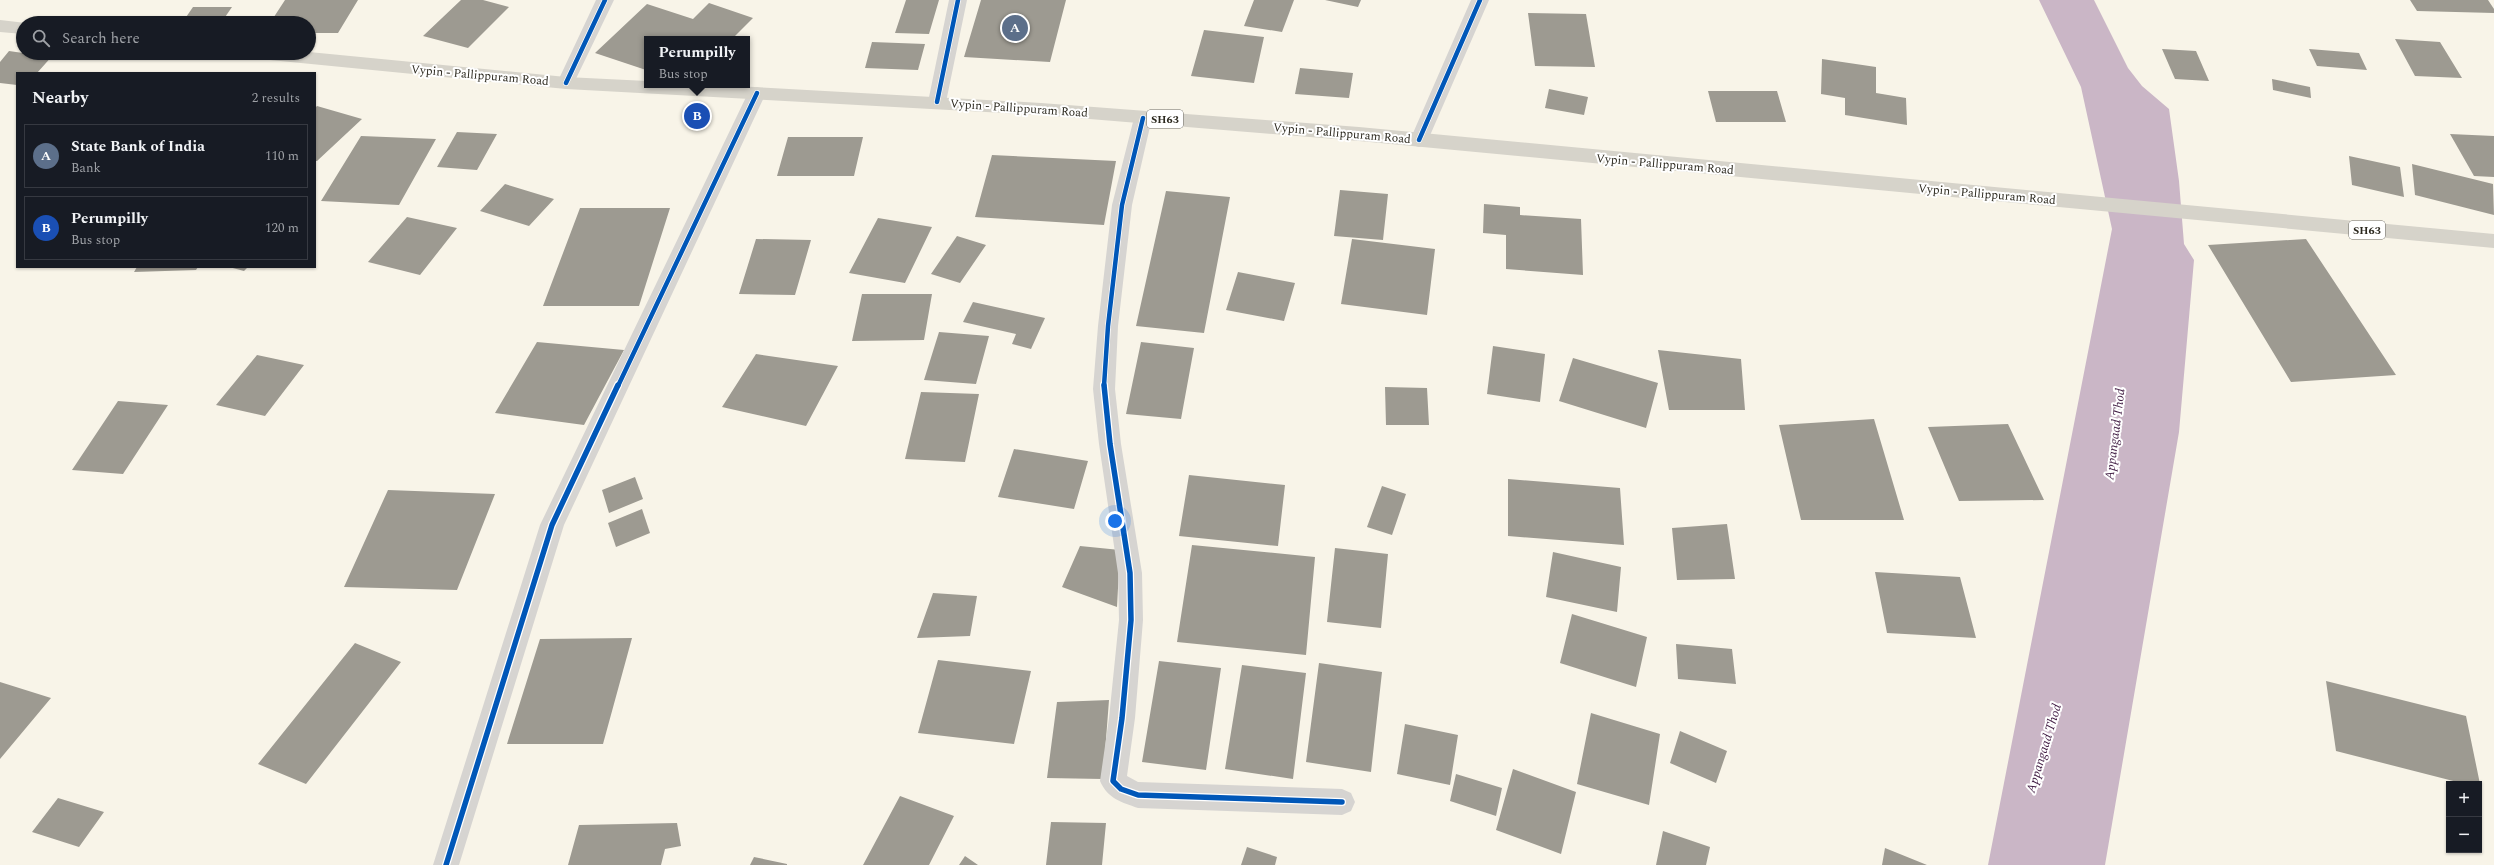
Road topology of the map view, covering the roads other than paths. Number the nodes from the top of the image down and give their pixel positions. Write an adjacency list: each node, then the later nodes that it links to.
1 (605, 0): 7 (street)
2 (958, 0): 11 (street)
3 (1480, 0): 13 (street)
4 (0, 26): 5 (main road)
5 (16, 27)
6 (316, 58): 7 (main road, Vypin - Pallippuram Road / SH63)
7 (566, 83): 8 (main road, Vypin - Pallippuram Road / SH63)
8 (644, 87)
9 (662, 88): 10 (main road, Vypin - Pallippuram Road / SH63)
10 (757, 93): 11 (main road, Vypin - Pallippuram Road / SH63); 16 (street)
11 (937, 102): 12 (main road, Vypin - Pallippuram Road / SH63)
12 (1143, 118): 13 (main road, Vypin - Pallippuram Road / SH63); 15 (street)
13 (1419, 140): 14 (main road, Vypin - Pallippuram Road / SH63)
14 (2494, 241)
15 (1342, 802)
16 (446, 865)

